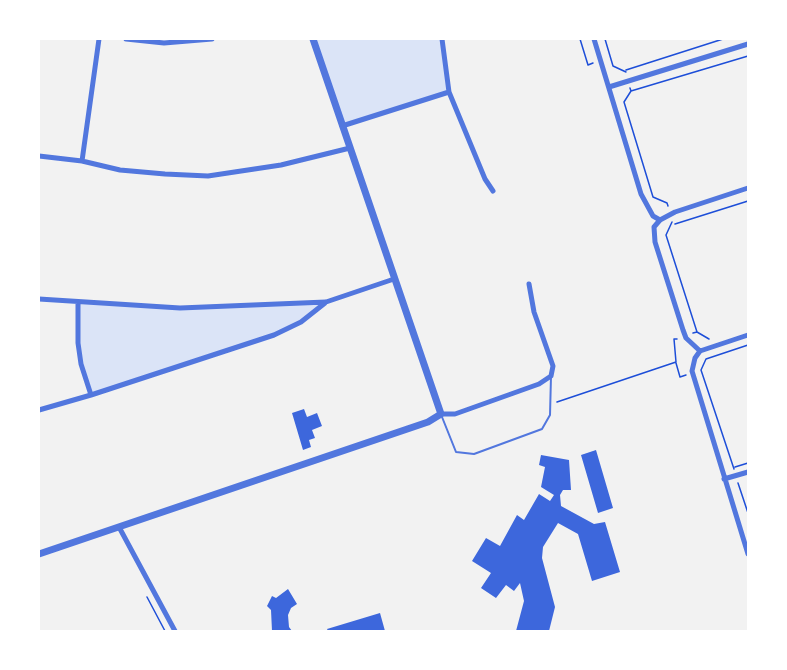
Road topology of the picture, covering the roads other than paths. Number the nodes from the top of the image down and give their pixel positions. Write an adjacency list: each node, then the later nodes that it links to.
1 (99, 39): 13 (street)
2 (126, 39): 3 (street)
3 (212, 39)
4 (313, 39): 10 (street)
5 (442, 39): 9 (street)
6 (594, 39): 8 (street)
7 (748, 44): 8 (street)
8 (609, 87): 16 (street)
9 (449, 92): 10 (street); 15 (street)
10 (342, 126): 11 (street)
11 (350, 147): 13 (street); 17 (street)
12 (39, 156): 13 (street)
13 (82, 161)
14 (748, 188): 16 (street)
15 (494, 191)
16 (660, 220): 23 (street)
17 (394, 279): 21 (street); 27 (street)
18 (529, 284): 24 (street)
19 (39, 299): 20 (street)
20 (78, 302): 21 (street); 25 (street)
21 (326, 302): 25 (street)
22 (748, 335): 23 (street)
23 (700, 351): 29 (street)
24 (551, 376): 27 (street); 27 (lane)
25 (91, 395): 26 (street)
26 (39, 410)
27 (441, 414): 30 (street)
28 (748, 472): 29 (street)
29 (724, 479): 32 (street)
30 (119, 527): 31 (street); 33 (street)
31 (39, 554)
32 (748, 554)
33 (175, 631)

